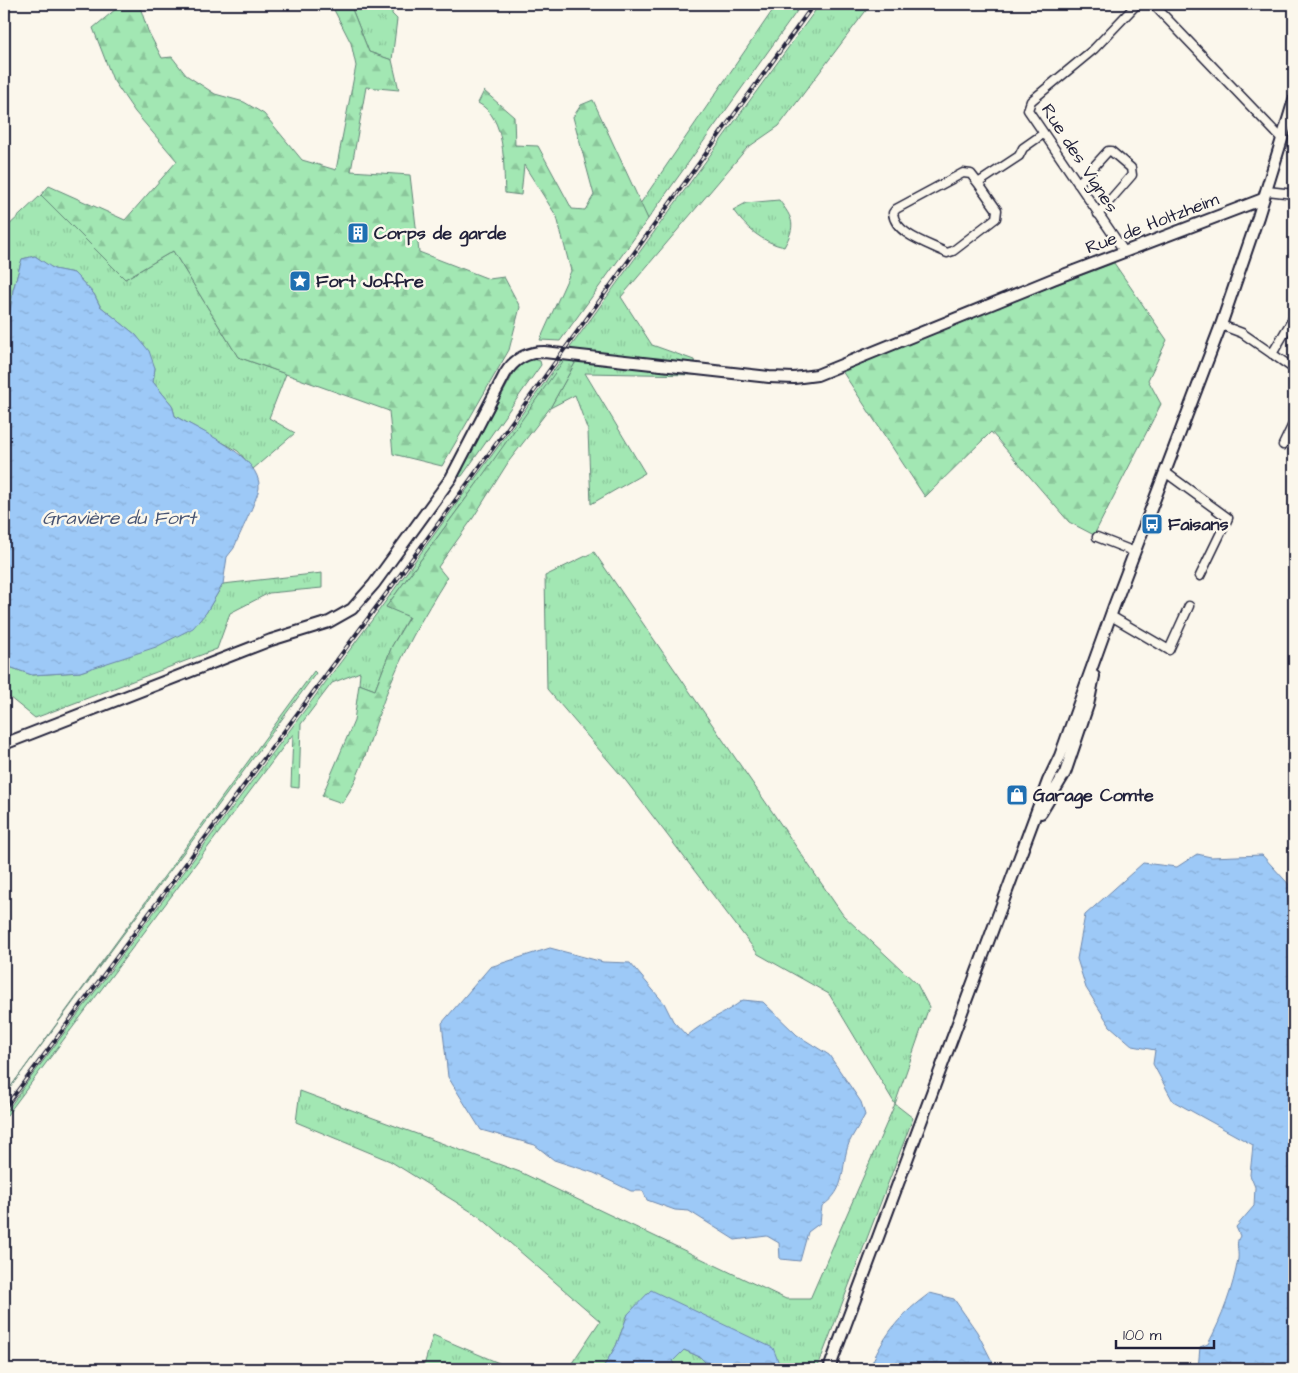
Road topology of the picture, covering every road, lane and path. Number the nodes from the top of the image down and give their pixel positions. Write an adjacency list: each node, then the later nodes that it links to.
1 (1137, 4): 4 (street, Rue des Vignes)
2 (1153, 4): 5 (street)
3 (1294, 100): 5 (main road)
4 (1043, 134): 6 (street); 7 (street, Rue des Vignes)
5 (1282, 139): 9 (main road)
6 (978, 184): 6 (street)
7 (1078, 184): 10 (street, Rue des Vignes); 10 (street)
8 (1294, 194): 9 (street)
9 (1265, 195): 11 (main road, Rue de Holtzheim); 13 (main road)
10 (1098, 214): 11 (street, Rue des Vignes)
11 (1124, 251): 24 (main road, Rue de Holtzheim)
12 (1294, 317): 14 (street)
13 (1221, 325): 14 (street); 18 (main road)
14 (1272, 354): 15 (street)
15 (1294, 369)
16 (1294, 422): 17 (street)
17 (1283, 445)
18 (1165, 472): 20 (main road); 21 (street)
19 (1097, 537): 20 (street)
20 (1135, 552): 23 (main road)
21 (1200, 576)
22 (1189, 606): 23 (street)
23 (1111, 616): 25 (main road)
24 (4, 744)
25 (874, 1243): 26 (main road); 27 (main road)
26 (822, 1369)
27 (829, 1369)

